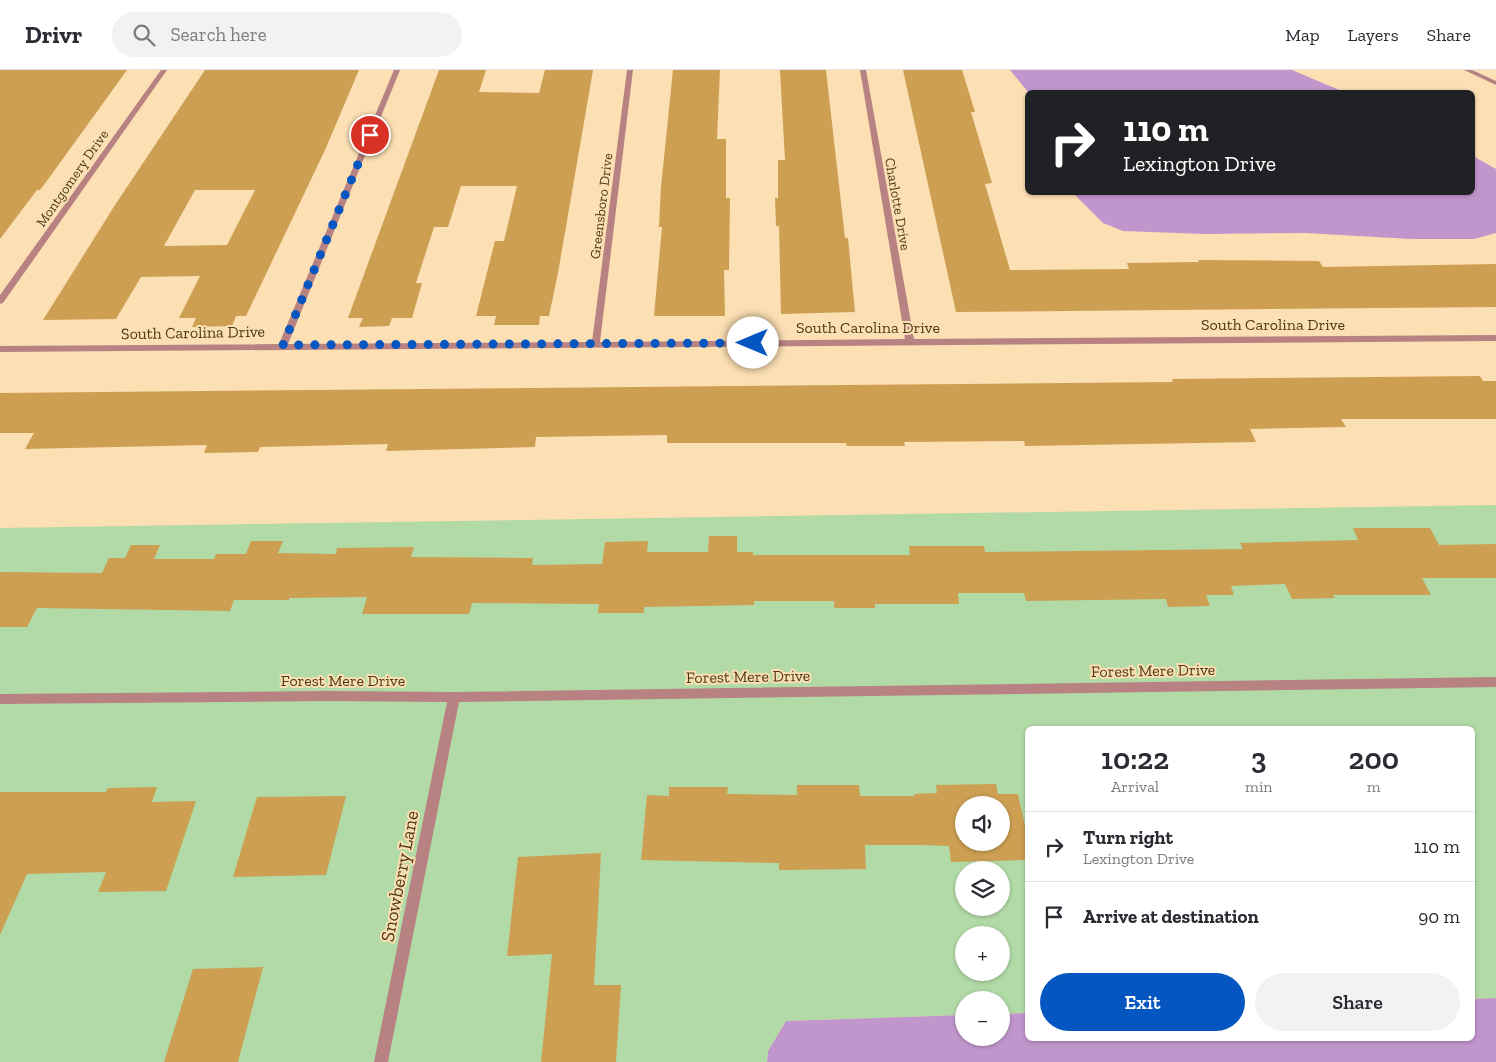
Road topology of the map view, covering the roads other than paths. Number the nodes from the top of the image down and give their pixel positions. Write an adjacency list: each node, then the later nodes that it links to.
1 (164, 70): 7 (street, Montgomery Drive)
2 (397, 70): 11 (street)
3 (630, 70): 10 (street, Greensboro Drive)
4 (863, 70): 9 (street, Charlotte Drive)
5 (1467, 70): 6 (street)
6 (1496, 83)
7 (0, 301)
8 (1496, 338): 9 (street, South Carolina Drive)
9 (910, 342): 10 (street, South Carolina Drive)
10 (596, 344): 11 (street, South Carolina Drive)
11 (283, 345): 12 (street, South Carolina Drive)
12 (0, 349)
13 (1496, 682): 14 (street, Forest Mere Drive)
14 (454, 697): 15 (street, Forest Mere Drive); 16 (street, Snowberry Lane)
15 (0, 699)
16 (381, 1062)

